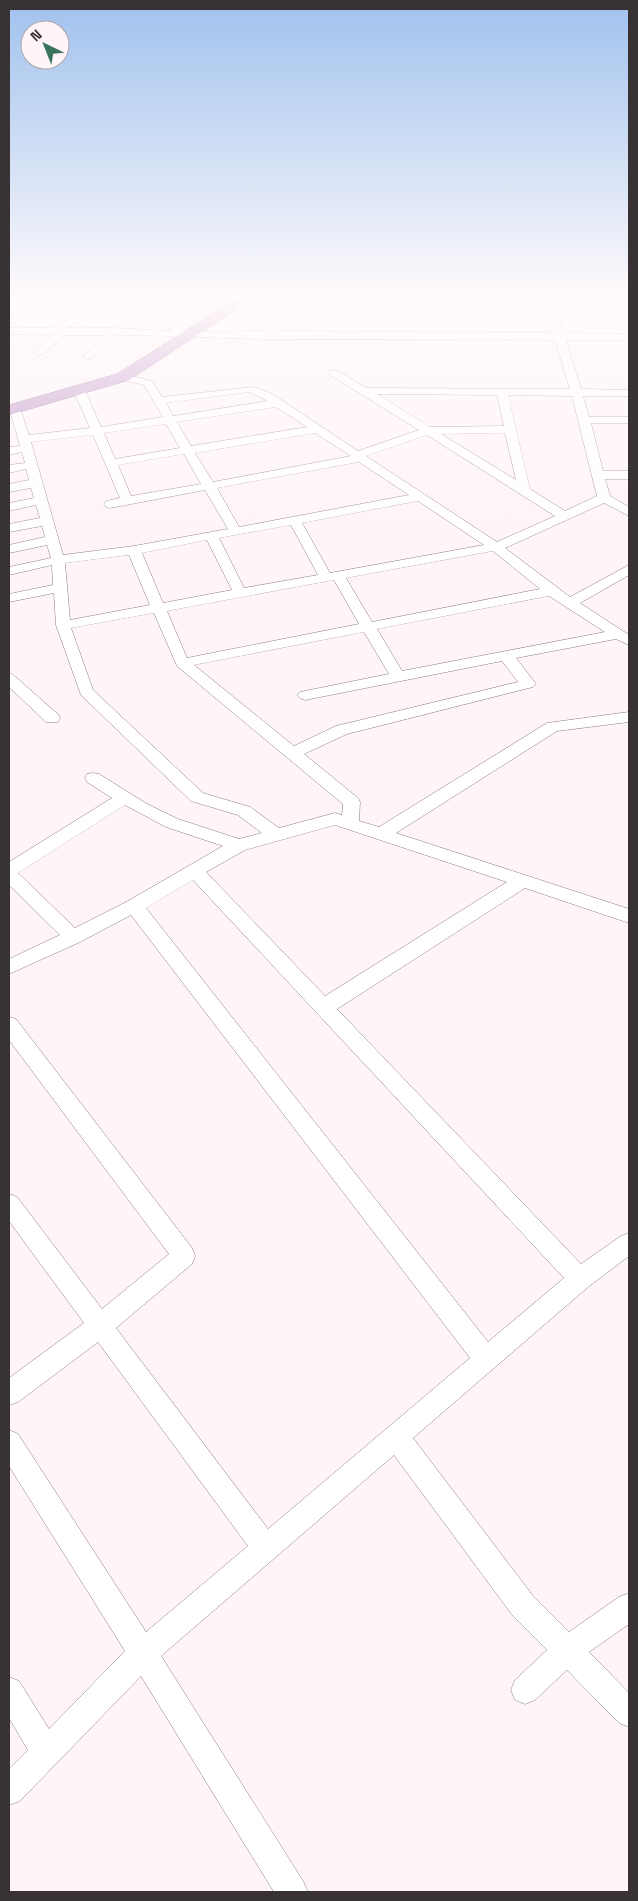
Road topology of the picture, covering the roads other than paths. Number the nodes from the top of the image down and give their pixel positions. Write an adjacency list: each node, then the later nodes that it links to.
1 (100, 384): 5 (highway)
2 (148, 384): 10 (street)
3 (351, 384): 6 (street)
4 (574, 384): 8 (street)
5 (79, 390): 12 (highway); 18 (street)
6 (364, 391): 7 (street); 19 (street)
7 (502, 392): 8 (street); 17 (street)
8 (577, 393): 9 (street); 14 (street)
9 (629, 393)
10 (158, 401): 11 (street); 13 (street)
11 (279, 403): 13 (street); 16 (street)
12 (12, 408): 20 (street)
13 (170, 420): 18 (street); 21 (street)
14 (584, 420): 15 (street); 27 (street)
15 (629, 420)
16 (318, 429): 21 (street); 23 (street)
17 (511, 429): 19 (street); 32 (street)
18 (96, 431): 20 (street); 24 (street)
19 (429, 431): 23 (street); 32 (street)
20 (25, 444): 22 (street); 25 (street)
21 (188, 450): 24 (street); 30 (street)
22 (9, 451)
23 (360, 457): 30 (street); 33 (street)
24 (110, 462): 36 (street)
25 (31, 465): 26 (street); 29 (street)
26 (9, 469)
27 (598, 475): 28 (street); 34 (street)
28 (629, 475)
29 (36, 482): 31 (street); 35 (street)
30 (209, 486): 36 (street); 44 (street)
31 (9, 488)
32 (524, 490): 40 (street)
33 (420, 497): 41 (street); 47 (street)
34 (604, 498): 39 (street); 40 (street)
35 (41, 500): 38 (street); 42 (street)
36 (126, 501): 37 (street)
37 (110, 504)
38 (9, 507)
39 (629, 512)
40 (564, 516): 47 (street)
41 (294, 519): 44 (street); 53 (street)
42 (47, 521): 43 (street); 46 (street)
43 (9, 528)
44 (235, 530): 45 (street)
45 (211, 535): 49 (street); 56 (street)
46 (52, 540): 48 (street); 50 (street)
47 (496, 547): 53 (street); 55 (street)
48 (9, 549)
49 (134, 550): 50 (street); 59 (street)
50 (58, 560): 52 (street); 54 (street)
51 (629, 569): 58 (street)
52 (9, 571)
53 (332, 577): 56 (street); 61 (street)
54 (60, 588): 57 (street); 60 (street)
55 (551, 591): 58 (street); 61 (street)
56 (240, 593): 59 (street)
57 (9, 598)
58 (570, 603): 62 (street)
59 (158, 608): 60 (street); 64 (street)
60 (63, 625): 74 (street)
61 (368, 627): 64 (street); 65 (street)
62 (624, 637): 63 (street)
63 (506, 656): 65 (street); 70 (street)
64 (182, 663): 70 (street)
65 (398, 677): 67 (street)
66 (9, 678): 69 (street)
67 (305, 694)
68 (629, 717): 75 (street)
69 (52, 718)
70 (293, 754): 73 (street)
71 (92, 778): 72 (street)
72 (124, 798): 76 (street); 77 (street)
73 (350, 824): 74 (street); 75 (street)
74 (275, 834): 76 (street)
75 (381, 834): 80 (street)
76 (239, 845): 78 (street)
77 (9, 870)
78 (195, 871): 81 (street); 85 (street)
79 (9, 875): 83 (street)
80 (523, 881): 82 (street); 85 (street)
81 (134, 906): 83 (street); 91 (street)
82 (629, 916)
83 (73, 938): 84 (street)
84 (9, 967)
85 (324, 1007): 89 (street)
86 (9, 1025): 90 (street)
87 (9, 1204): 90 (street)
88 (629, 1243): 89 (street)
89 (580, 1279): 91 (street)
90 (100, 1326): 92 (street); 95 (street)
91 (486, 1359): 93 (street)
92 (9, 1393)
93 (396, 1436): 95 (street); 97 (street)
94 (9, 1443): 98 (street)
95 (266, 1548): 98 (street)
96 (629, 1607): 97 (street)
97 (568, 1650): 99 (street); 101 (street)
98 (143, 1653): 102 (street); 104 (street)
99 (525, 1690)
100 (9, 1691): 102 (street)
101 (629, 1712)
102 (46, 1752): 103 (street)
103 (9, 1790)
104 (292, 1892)

